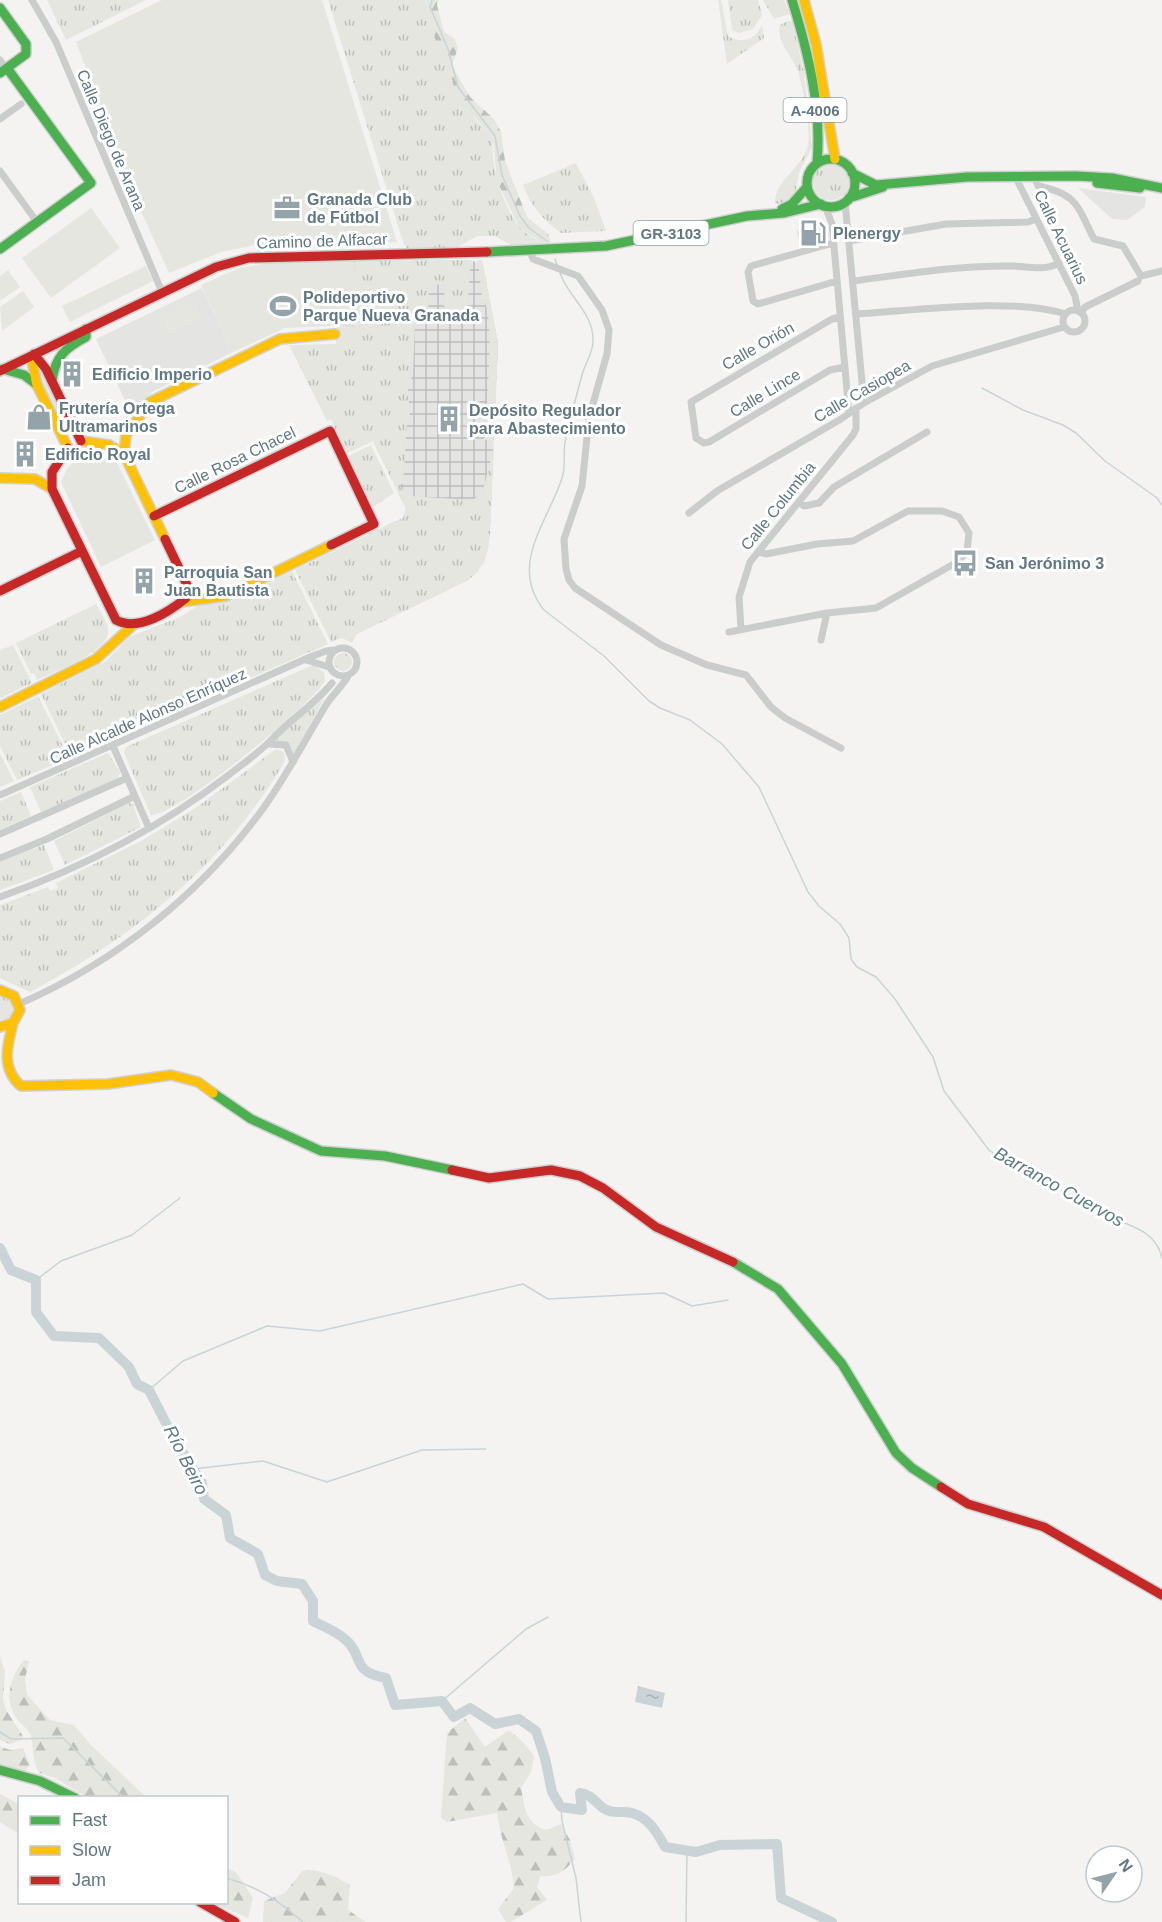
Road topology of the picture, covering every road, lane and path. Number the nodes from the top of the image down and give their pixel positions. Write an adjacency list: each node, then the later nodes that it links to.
1 (32, 0): 34 (street, Calle Diego de Arana)
2 (792, 0): 10 (street, A-4006)
3 (804, 0): 9 (street, A-4006)
4 (0, 8): 6 (street)
5 (0, 60): 6 (street)
6 (5, 70): 22 (street)
7 (21, 104): 8 (street)
8 (0, 119)
9 (836, 159): 10 (street); 12 (street, GR-3103)
10 (817, 163): 16 (street, GR-3103)
11 (0, 171): 22 (street)
12 (852, 172): 15 (street, GR-3103); 18 (street)
13 (1018, 176): 14 (street, GR-3103); 15 (street, GR-3103); 21 (street, Calle Acuarius)
14 (1034, 177): 17 (street, GR-3103); 30 (street)
15 (885, 186): 18 (street, GR-3103)
16 (807, 187): 19 (street); 20 (street, GR-3103)
17 (1162, 188)
18 (847, 200): 19 (street, GR-3103); 23 (street)
19 (823, 205): 20 (street, GR-3103); 24 (street)
20 (780, 211): 28 (street, Camino de Alfacar / GR-3103)
21 (1036, 219): 25 (street); 29 (street, Calle Acuarius)
22 (37, 222): 27 (street)
23 (847, 222): 24 (street); 25 (street)
24 (832, 224): 26 (street)
25 (849, 241): 32 (street)
26 (833, 243): 31 (street); 31 (street)
27 (0, 249)
28 (530, 251): 34 (street, Camino de Alfacar); 87 (street)
29 (1059, 263): 32 (street); 35 (street, Calle Acuarius)
30 (1162, 271)
31 (837, 281): 38 (street)
32 (853, 281): 37 (street)
33 (1138, 281): 35 (street)
34 (162, 292): 40 (street, Camino de Alfacar)
35 (1080, 312): 36 (street); 39 (street)
36 (1065, 314): 37 (street); 39 (street)
37 (856, 315): 38 (street); 38 (street); 47 (street)
38 (840, 317): 43 (street); 53 (street, Calle Orión)
39 (1064, 327): 47 (street, Calle Casiopea)
40 (86, 329): 42 (street, Camino de Alfacar); 45 (street)
41 (335, 334): 51 (street)
42 (33, 355): 44 (street, Camino de Alfacar); 45 (street); 46 (street)
43 (845, 367): 49 (street); 53 (street, Calle Lince)
44 (2, 370): 46 (street)
45 (52, 381): 52 (street)
46 (37, 385): 54 (street)
47 (864, 402): 48 (street, Calle Casiopea)
48 (856, 408): 49 (street, Calle Casiopea); 61 (street, Calle Columbia)
49 (849, 413): 62 (street, Calle Casiopea)
50 (927, 432): 61 (street)
51 (126, 435): 55 (street); 56 (street)
52 (79, 437): 54 (street); 54 (street); 55 (street)
53 (700, 441)
54 (67, 443): 57 (street)
55 (109, 445): 56 (street)
56 (124, 454): 63 (street)
57 (52, 472): 59 (street); 60 (street)
58 (0, 478): 59 (street)
59 (35, 479): 60 (street)
60 (52, 489): 64 (street)
61 (799, 502): 65 (street, Calle Columbia)
62 (689, 513)
63 (154, 516): 66 (street); 68 (street, Calle Rosa Chacel)
64 (82, 551): 67 (street); 71 (street)
65 (758, 552): 70 (street); 73 (street, Calle Columbia)
66 (188, 587): 68 (street); 69 (street)
67 (0, 591)
68 (208, 597): 69 (street)
69 (182, 602): 72 (street)
70 (827, 613): 73 (street); 75 (street)
71 (116, 620): 72 (street); 76 (street)
72 (132, 626): 76 (street)
73 (741, 629): 74 (street)
74 (729, 632)
75 (821, 640)
76 (113, 642): 84 (street)
77 (335, 650): 78 (street, Calle Alcalde Alonso Enríquez); 79 (street); 81 (street)
78 (306, 660): 79 (street); 86 (street, Calle Alcalde Alonso Enríquez)
79 (329, 668): 80 (street)
80 (335, 675): 81 (street); 82 (street)
81 (348, 676): 83 (street)
82 (333, 683): 83 (street); 85 (street)
83 (328, 702): 88 (street)
84 (0, 707)
85 (269, 744): 88 (street); 92 (street)
86 (113, 746): 89 (street); 90 (street, Calle Alcalde Alonso Enríquez)
87 (841, 748)
88 (293, 762): 97 (street)
89 (127, 778): 91 (street); 93 (street)
90 (0, 795)
91 (135, 796): 92 (street); 94 (street)
92 (149, 828): 95 (street)
93 (0, 834)
94 (0, 858)
95 (0, 897)
96 (0, 990): 97 (street)
97 (19, 1004): 98 (street)
98 (13, 1023): 99 (street); 100 (street)
99 (0, 1029): 100 (street)
100 (5, 1045): 101 (street)
101 (1162, 1595)
102 (0, 1770): 103 (street)
103 (73, 1796)
104 (204, 1904): 105 (street)
105 (235, 1922)

